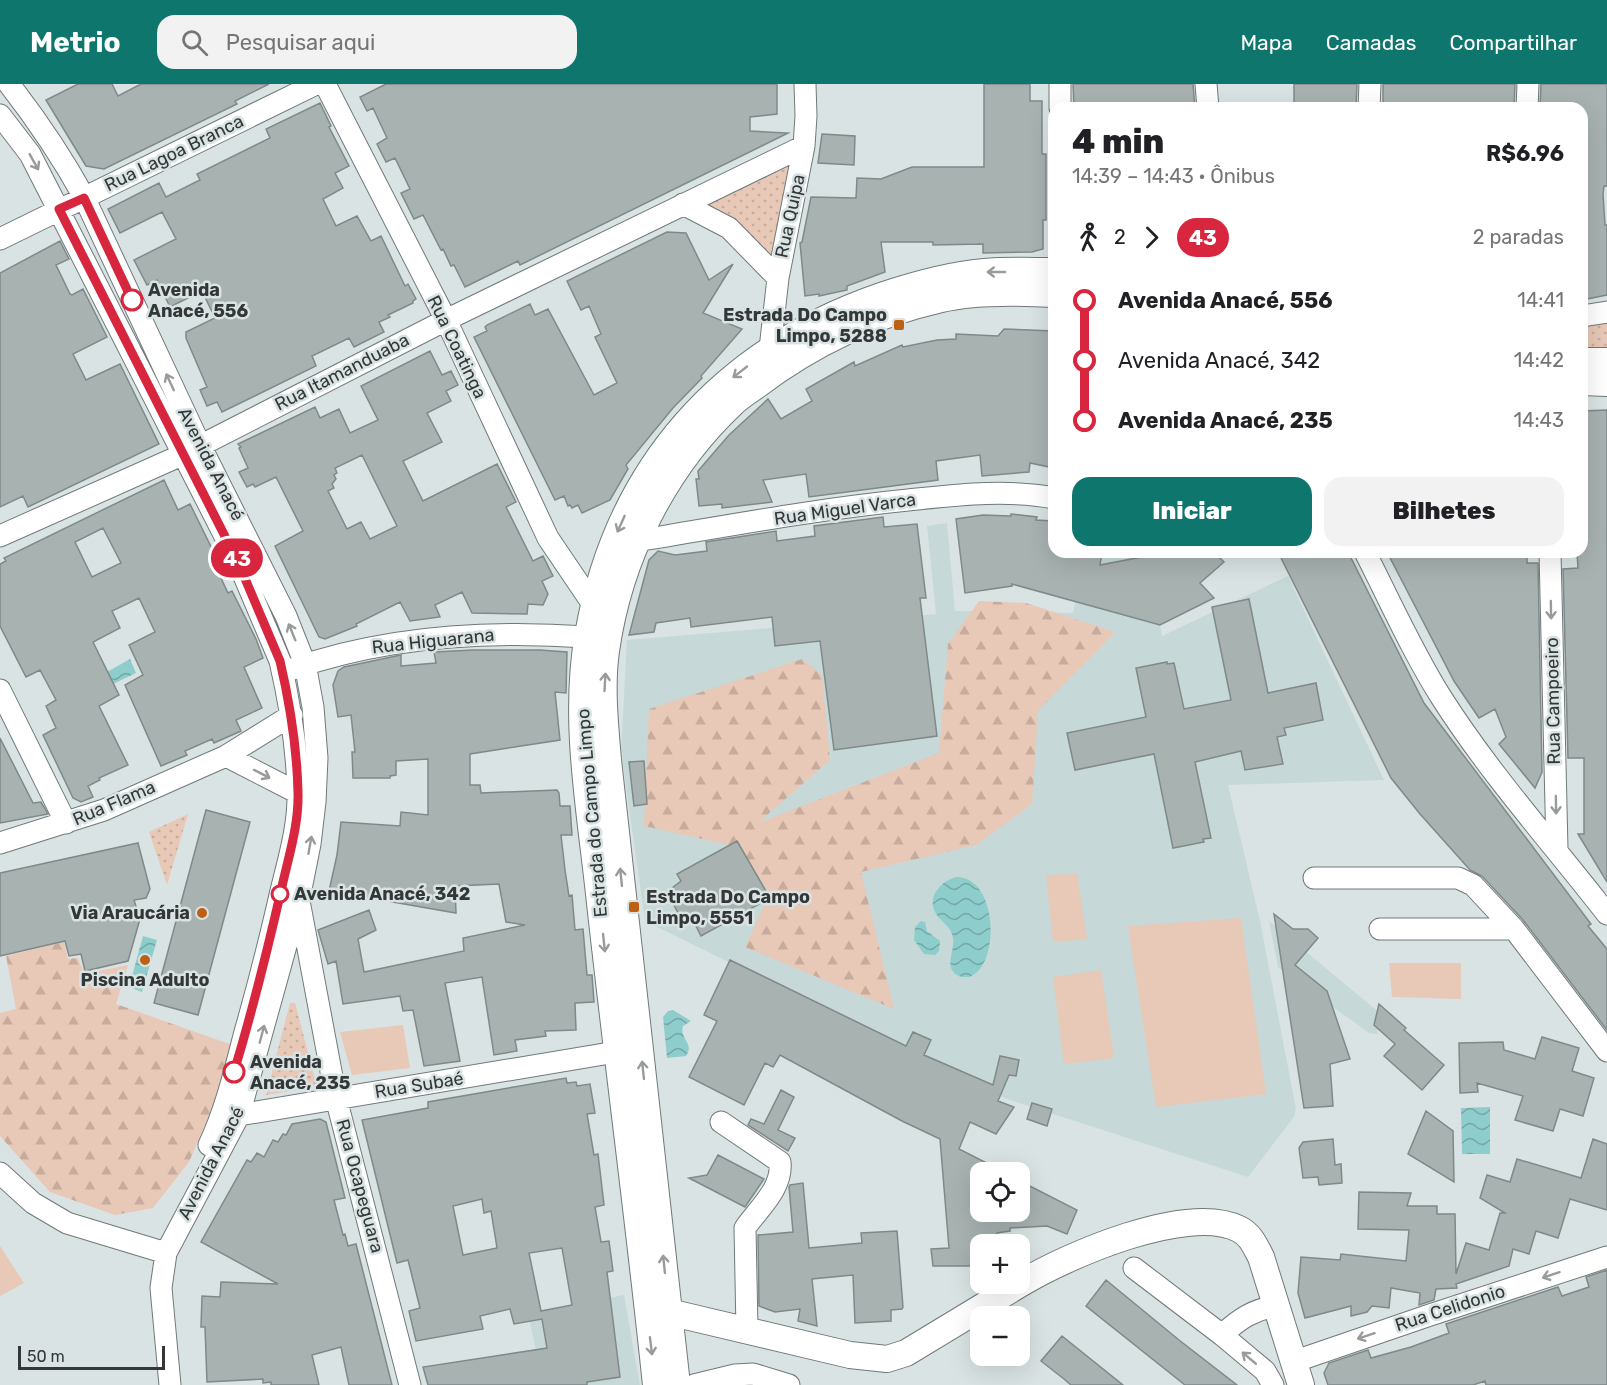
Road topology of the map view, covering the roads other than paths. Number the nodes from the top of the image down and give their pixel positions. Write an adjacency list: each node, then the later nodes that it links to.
1 (9, 84): 15 (street, Avenida Anacé)
2 (316, 84): 15 (street, Rua Lagoa Branca)
3 (325, 84): 24 (street, Rua Coatinga)
4 (806, 84): 14 (street, Rua Quipa)
5 (1060, 84): 9 (street)
6 (1206, 84): 10 (street)
7 (1370, 84): 11 (street)
8 (1528, 84): 12 (street)
9 (1060, 102)
10 (1208, 102)
11 (1369, 102)
12 (1527, 102)
13 (0, 115): 17 (street, Avenida Anacé, one-way to 17)
14 (804, 146): 16 (street, Rua Itamanduaba); 20 (street, Rua Quipa)
15 (84, 198): 17 (street, Rua Lagoa Branca); 30 (street, Avenida Anacé, one-way to 15)
16 (683, 204): 20 (street); 24 (street, Rua Itamanduaba)
17 (59, 209): 18 (street, Rua Lagoa Branca); 30 (street, Avenida Anacé)
18 (0, 239)
19 (1048, 271): 25 (main road, Estrada do Campo Limpo, one-way to 25)
20 (778, 278): 25 (street, Rua Quipa)
21 (1048, 294): 33 (main road, Estrada do Campo Limpo)
22 (1607, 312): 23 (street)
23 (1588, 315)
24 (446, 320): 30 (street, Rua Itamanduaba); 36 (street, Rua Coatinga)
25 (770, 349): 36 (main road, Estrada do Campo Limpo, one-way to 36)
26 (1588, 361): 27 (main road)
27 (1607, 361)
28 (1588, 382): 29 (main road)
29 (1607, 382)
30 (192, 449): 32 (street, Rua Itamanduaba); 38 (street, Avenida Anacé, one-way to 30); 39 (street, Avenida Anacé)
31 (1048, 497): 33 (street, Rua Miguel Varca)
32 (0, 536)
33 (636, 541): 64 (main road, Estrada do Campo Limpo, one-way to 33)
34 (1368, 558): 46 (street)
35 (1550, 558): 46 (street, Rua Campoeiro, one-way to 46)
36 (594, 606): 37 (main road, Estrada do Campo Limpo)
37 (587, 637): 38 (street, Rua Higuarana); 53 (main road, Estrada do Campo Limpo, one-way to 53)
38 (305, 664): 39 (street, Rua Higuarana); 48 (street, Avenida Anacé, one-way to 38)
39 (283, 672): 41 (street, Avenida Anacé)
40 (0, 690): 44 (street)
41 (292, 716): 42 (street, Rua Flama); 43 (street, Avenida Anacé)
42 (226, 756): 43 (street, one-way to 43); 44 (street, Rua Flama)
43 (298, 793): 48 (street, Avenida Anacé)
44 (66, 823): 45 (street, Rua Flama)
45 (0, 843)
46 (1557, 849): 49 (street)
47 (1314, 878): 50 (street)
48 (290, 893): 54 (street, Rua Ocapeguara); 55 (street, Avenida Anacé)
49 (1607, 914)
50 (1514, 928): 51 (street); 52 (street)
51 (1380, 929)
52 (1607, 1051)
53 (616, 1052): 54 (street, Rua Subaé); 64 (main road, Estrada do Campo Limpo)
54 (336, 1098): 55 (street, Rua Subaé); 71 (street, Rua Ocapeguara)
55 (230, 1114): 58 (street, Avenida Anacé)
56 (721, 1122): 66 (street)
57 (0, 1173): 58 (street)
58 (160, 1252): 65 (street, Avenida Anacé)
59 (1607, 1257): 68 (street, Rua Celidonio, one-way to 68)
60 (1134, 1268): 67 (street)
61 (1030, 1278): 63 (main road)
62 (1003, 1294): 66 (main road)
63 (1277, 1306): 67 (street); 68 (main road)
64 (658, 1310): 66 (main road); 72 (main road, Estrada do Campo Limpo, one-way to 72); 73 (main road, Estrada do Campo Limpo)
65 (158, 1327): 69 (street, Avenida Anacé); 70 (street, Avenida Anacé)
66 (747, 1330)
67 (1222, 1335): 76 (street, one-way to 67)
68 (1297, 1373)
69 (156, 1385)
70 (170, 1385)
71 (410, 1385)
72 (656, 1385)
73 (677, 1385)
74 (694, 1385): 75 (street)
75 (789, 1385)
76 (1273, 1385)

